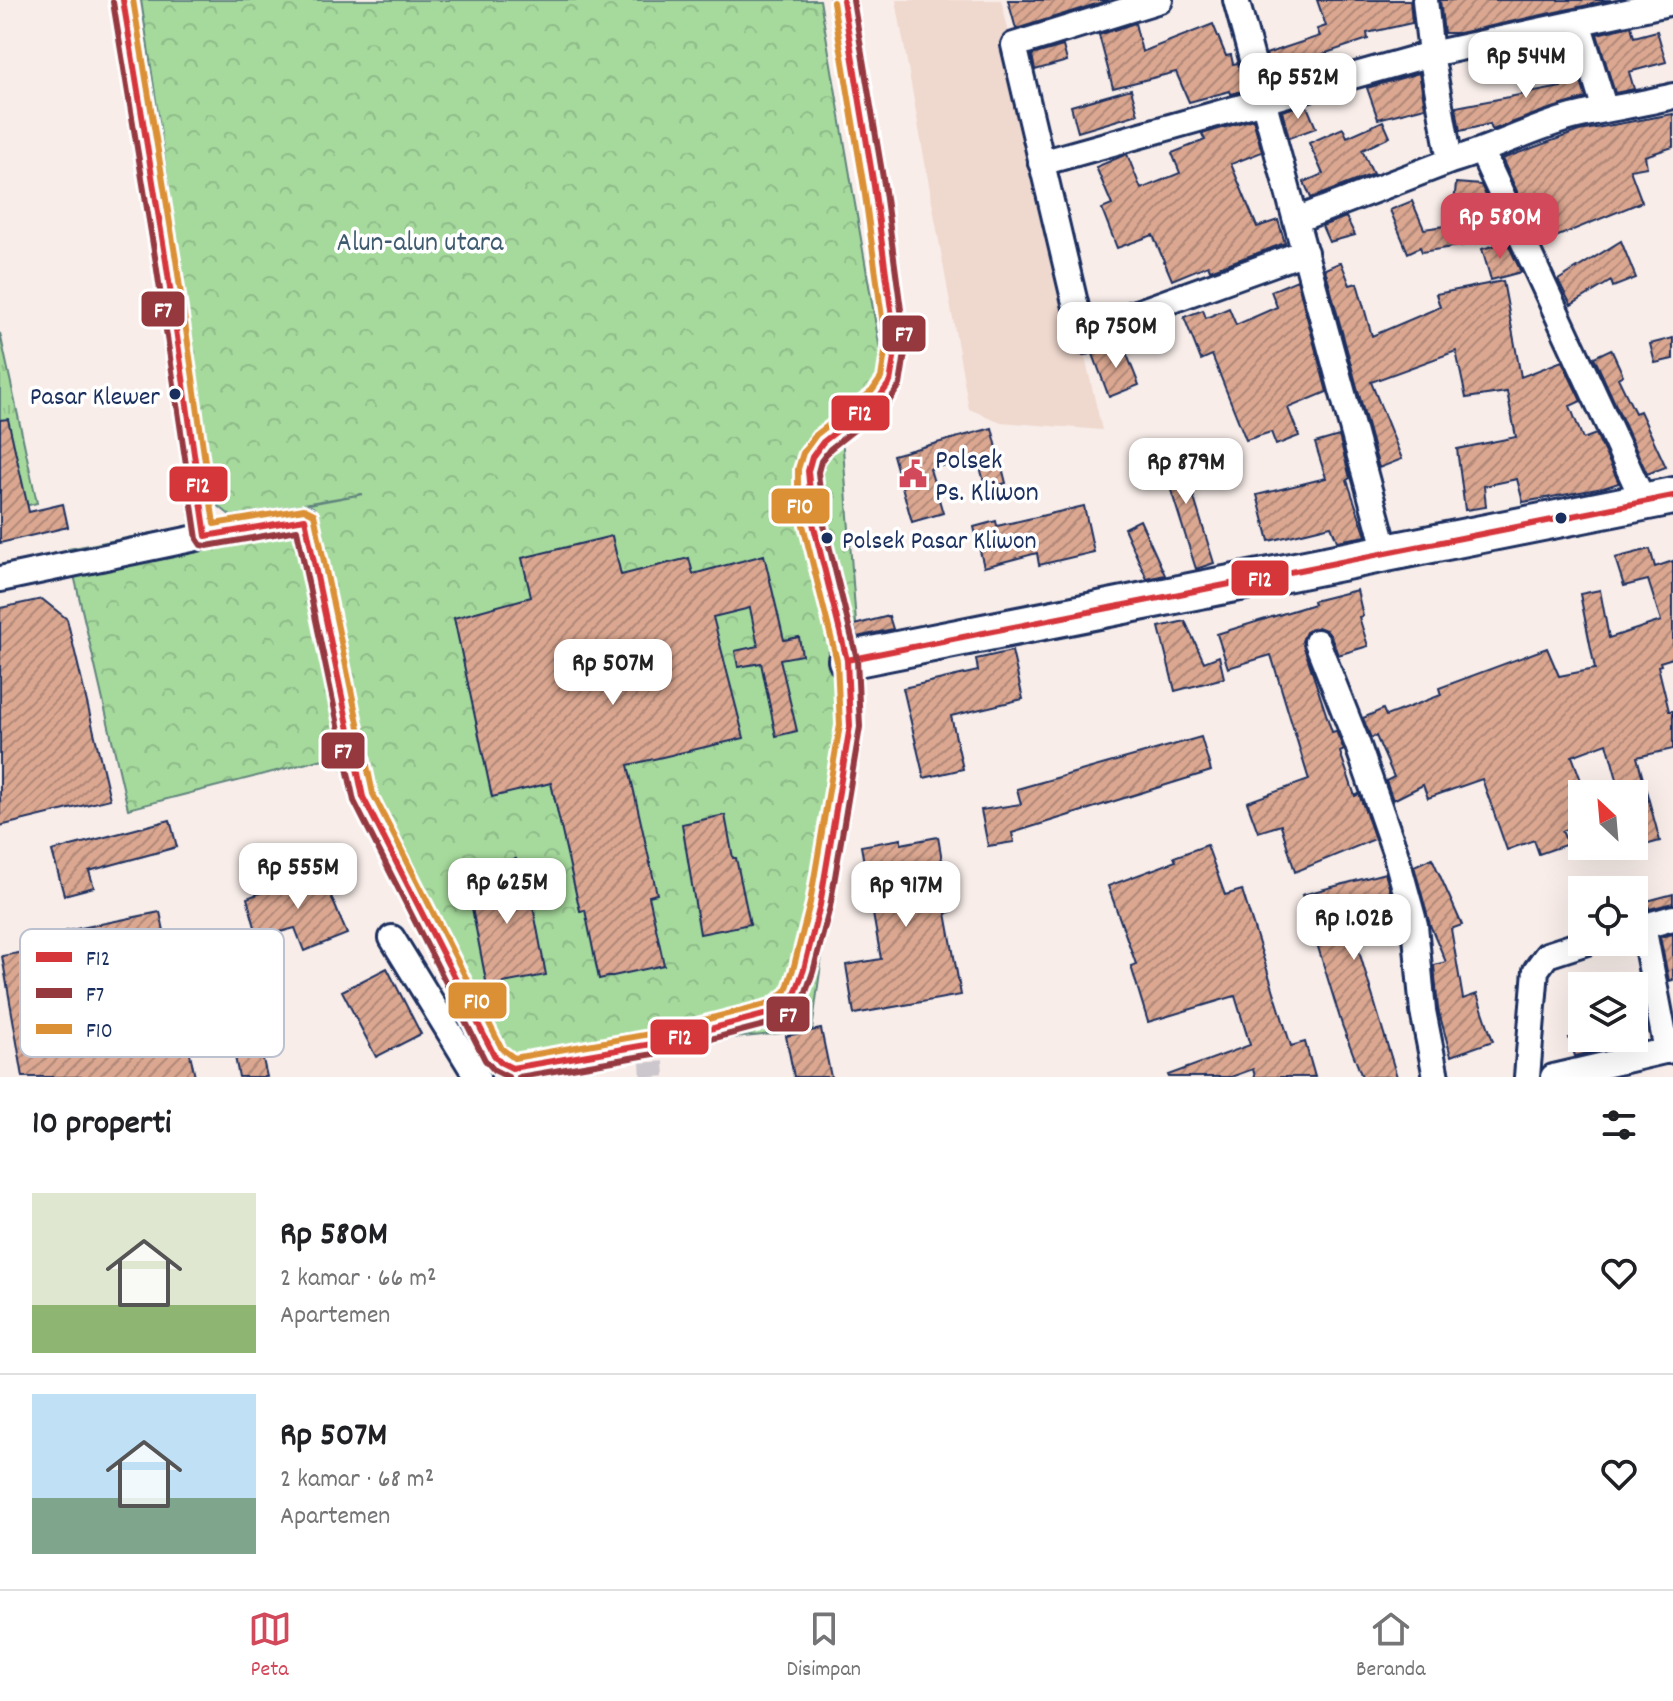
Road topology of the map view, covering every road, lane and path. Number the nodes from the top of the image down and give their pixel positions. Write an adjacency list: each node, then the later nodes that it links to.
1 (123, 0): 19 (street)
2 (843, 0): 23 (street)
3 (1160, 0): 15 (street)
4 (1236, 0): 11 (street)
5 (1425, 0): 9 (street)
6 (1673, 2): 7 (street)
7 (1646, 4): 8 (street)
8 (1578, 22): 9 (street); 12 (street)
9 (1431, 54): 11 (street); 14 (street)
10 (1673, 96): 12 (street)
11 (1262, 100): 15 (street); 16 (street)
12 (1605, 110): 13 (street)
13 (1482, 152): 14 (street); 18 (street)
14 (1450, 161): 16 (street)
15 (1041, 163): 17 (street)
16 (1296, 220): 17 (street)
17 (1305, 252): 20 (street)
18 (1658, 499): 20 (street)
19 (206, 536): 21 (street); 23 (street)
20 (1386, 552): 23 (street)
21 (0, 579)
22 (1317, 642): 31 (street)
23 (847, 660)
24 (1673, 918): 25 (street)
25 (1648, 925)
26 (392, 938): 30 (street)
27 (1568, 948): 32 (street)
28 (1645, 956): 29 (street)
29 (1670, 1050): 33 (street)
30 (477, 1077)
31 (1436, 1077)
32 (1527, 1077)
33 (1553, 1077)

